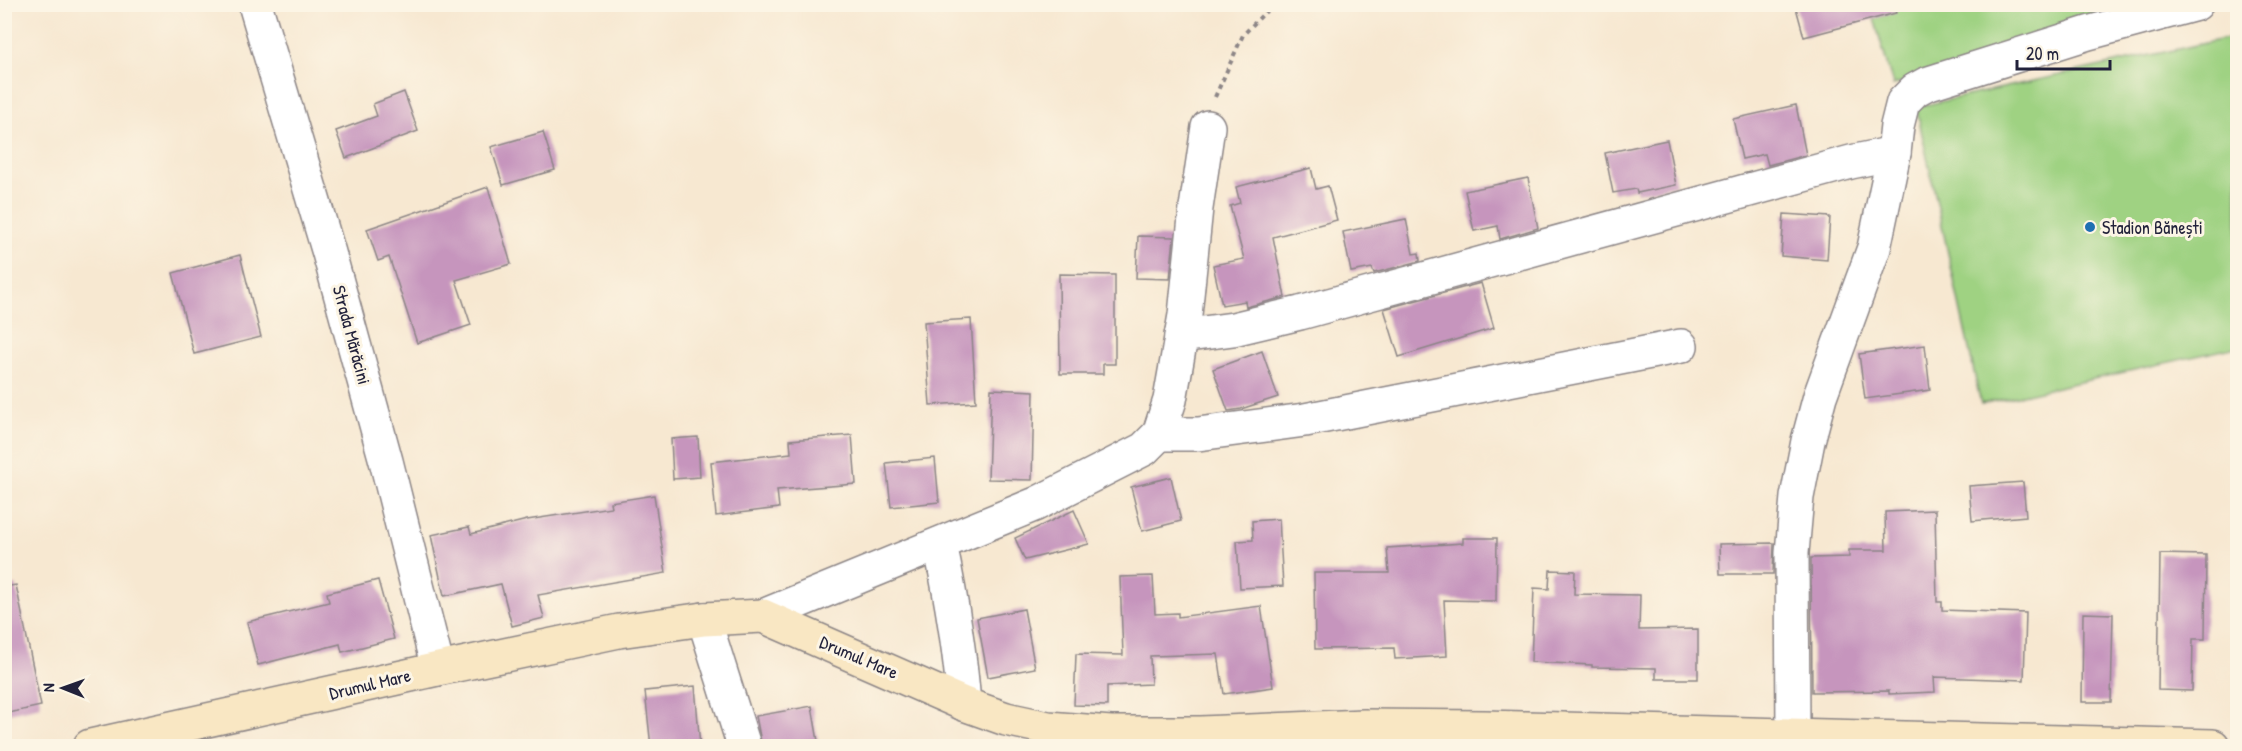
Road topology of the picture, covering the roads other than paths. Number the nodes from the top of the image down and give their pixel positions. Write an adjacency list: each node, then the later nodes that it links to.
1 (255, 4): 11 (street, Strada Mărăcini)
2 (2196, 4): 4 (street)
3 (1208, 127): 5 (street)
4 (1894, 153): 5 (street); 13 (street)
5 (1181, 336): 7 (street)
6 (1681, 346): 7 (street)
7 (1159, 434): 8 (street)
8 (940, 544): 9 (street); 12 (street)
9 (764, 616): 10 (street, Drumul Mare); 12 (street, Drumul Mare)
10 (704, 620): 11 (street, Drumul Mare); 16 (street)
11 (438, 669): 15 (street, Drumul Mare)
12 (964, 704): 14 (street, Drumul Mare)
13 (1792, 734): 14 (street, Drumul Mare); 17 (street, Drumul Mare)
14 (1636, 739)
15 (90, 747)
16 (744, 747)
17 (2213, 747)

